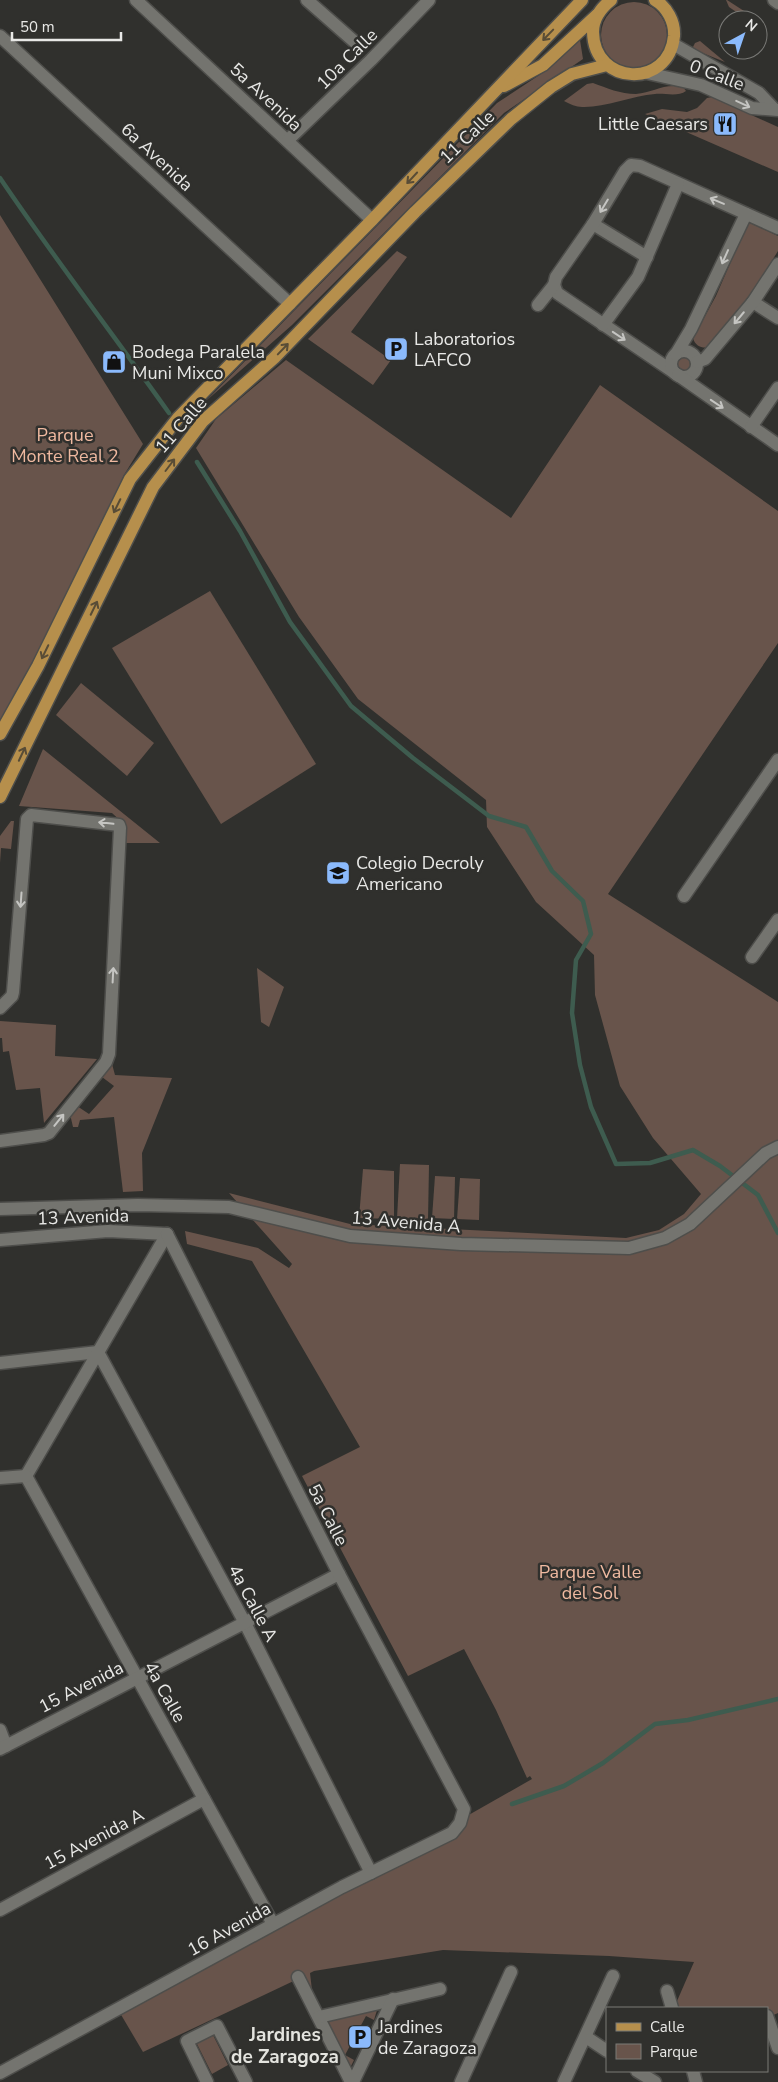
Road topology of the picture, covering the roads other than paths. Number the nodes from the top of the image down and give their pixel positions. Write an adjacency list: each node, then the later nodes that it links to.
1 (136, 0): 18 (street, 5a Avenida)
2 (307, 0): 12 (street)
3 (428, 0): 18 (street, 10a Calle)
4 (582, 0): 16 (main road, 11 Calle, one-way to 16)
5 (611, 0): 10 (main road)
6 (655, 0): 9 (main road)
7 (774, 0): 8 (street)
8 (778, 2)
9 (666, 5): 13 (main road)
10 (597, 15): 14 (main road); 16 (main road)
11 (0, 36): 28 (street, 6a Avenida)
12 (357, 44)
13 (673, 44): 15 (main road); 17 (street, 0 Calle)
14 (607, 65): 15 (main road); 42 (main road, 11 Calle, one-way to 14)
15 (647, 72): 17 (street, 0 Calle, one-way to 17)
16 (492, 92): 21 (main road, 11 Calle, one-way to 21)
17 (776, 110)
18 (288, 140): 21 (street, 5a Avenida)
19 (678, 184): 20 (street, one-way to 19); 22 (street, one-way to 22); 24 (street)
20 (746, 214): 23 (street); 33 (street, one-way to 33)
21 (372, 220): 28 (main road, 11 Calle)
22 (593, 224): 24 (street); 26 (street)
23 (778, 228)
24 (647, 257): 31 (street)
25 (778, 264): 27 (street)
26 (554, 285): 29 (street); 31 (street)
27 (753, 302): 30 (street); 34 (street, one-way to 34)
28 (290, 304): 40 (main road, 11 Calle, one-way to 40)
29 (538, 305)
30 (778, 318)
31 (603, 325): 32 (street, one-way to 32)
32 (649, 356): 33 (street); 35 (street)
33 (674, 356): 34 (street); 35 (street)
34 (696, 367): 35 (street); 37 (street)
35 (676, 374): 37 (street)
36 (778, 388): 38 (street)
37 (701, 393): 38 (street, one-way to 38)
38 (751, 427): 39 (street)
39 (778, 445)
40 (0, 734)
41 (778, 761): 43 (street)
42 (0, 797)
43 (684, 896)
44 (778, 920): 45 (street)
45 (752, 957)
46 (0, 1008): 47 (street, one-way to 46)
47 (0, 1141)
48 (778, 1147): 49 (street, 13 Avenida A)
49 (0, 1209)
50 (167, 1234): 51 (street, 13 Avenida); 52 (street); 56 (street, 5a Calle)
51 (0, 1240)
52 (98, 1352): 53 (street); 54 (street); 57 (street, 4a Calle A)
53 (0, 1363)
54 (26, 1476): 55 (street); 58 (street, 4a Calle)
55 (0, 1478)
56 (339, 1574): 57 (street, 15 Avenida); 62 (street, 5a Calle)
57 (245, 1623): 58 (street, 15 Avenida); 63 (street, 4a Calle A)
58 (138, 1678): 60 (street, 15 Avenida); 61 (street, 4a Calle)
59 (0, 1730): 60 (street)
60 (3, 1747)
61 (204, 1799): 64 (street, 15 Avenida A); 65 (street, 4a Calle)
62 (464, 1809): 63 (street, 16 Avenida)
63 (371, 1873): 65 (street, 16 Avenida)
64 (0, 1910)
65 (273, 1924): 79 (street, 16 Avenida)
66 (511, 1972): 83 (street)
67 (613, 1976): 75 (street)
68 (298, 1977): 73 (street)
69 (440, 1989): 71 (street)
70 (667, 1992): 72 (street)
71 (393, 1999): 73 (street); 82 (street)
72 (672, 2007)
73 (319, 2017): 82 (street)
74 (768, 2020): 76 (street)
75 (586, 2038): 77 (street); 84 (street)
76 (778, 2048)
77 (606, 2050)
78 (640, 2072): 85 (street)
79 (0, 2073)
80 (207, 2082): 81 (street)
81 (246, 2082)
82 (352, 2082)
83 (461, 2082)
84 (564, 2082)
85 (655, 2082)

